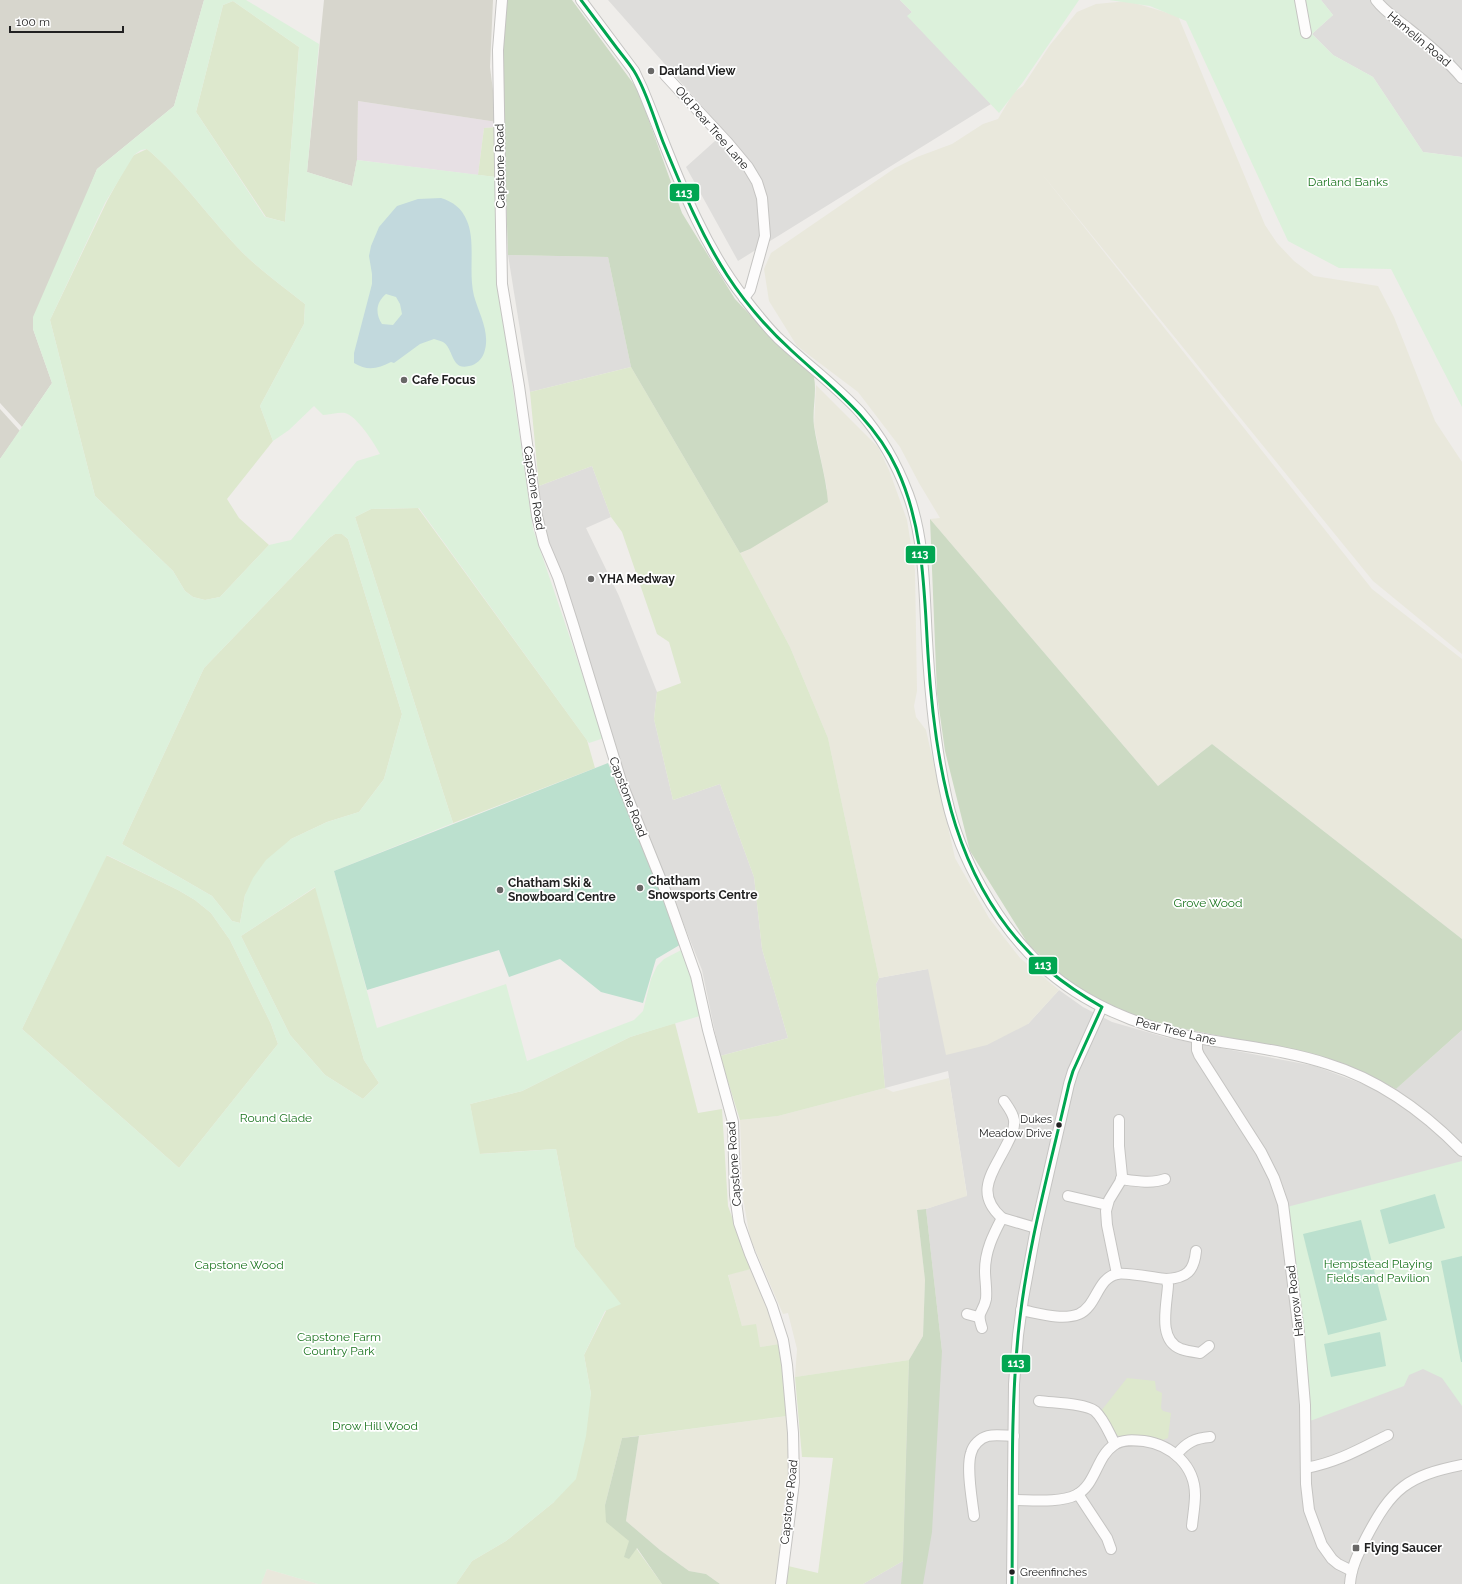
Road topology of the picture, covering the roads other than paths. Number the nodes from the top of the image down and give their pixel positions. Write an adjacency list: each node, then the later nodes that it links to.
1 (502, 0): 42 (street, Capstone Road)
2 (581, 0): 8 (street, Pear Tree Lane)
3 (1300, 0): 5 (street)
4 (1376, 0): 7 (street, Hamelin Road)
5 (1306, 33)
6 (665, 75): 8 (street, Old Pear Tree Lane)
7 (1462, 78)
8 (744, 298): 9 (street, Pear Tree Lane)
9 (1102, 1007): 10 (street, Pear Tree Lane); 19 (street)
10 (1197, 1038): 13 (street, Pear Tree Lane); 35 (street, Harrow Road)
11 (1004, 1101): 18 (street)
12 (1119, 1120): 14 (street)
13 (1462, 1151)
14 (1121, 1179): 15 (street); 17 (street)
15 (1165, 1179)
16 (1068, 1196): 17 (street)
17 (1107, 1205): 21 (street)
18 (1002, 1218): 19 (street); 25 (street)
19 (1036, 1228): 23 (street)
20 (1196, 1251): 22 (street)
21 (1117, 1274): 22 (street); 23 (street)
22 (1166, 1279): 27 (street)
23 (1021, 1310): 30 (street)
24 (967, 1314): 25 (street)
25 (978, 1317): 26 (street)
26 (982, 1328)
27 (1209, 1346)
28 (1039, 1401): 32 (street)
29 (1388, 1435): 35 (street)
30 (1014, 1436): 37 (street); 38 (street)
31 (1210, 1437): 33 (street)
32 (1115, 1444): 33 (street); 36 (street)
33 (1177, 1454): 39 (street)
34 (1462, 1464): 41 (street)
35 (1306, 1468): 41 (street, Harrow Road)
36 (1078, 1494): 37 (street); 40 (street)
37 (1013, 1500): 43 (street)
38 (974, 1516)
39 (1192, 1526)
40 (1111, 1549)
41 (1352, 1571): 44 (street)
42 (781, 1584)
43 (1012, 1584)
44 (1350, 1584)

